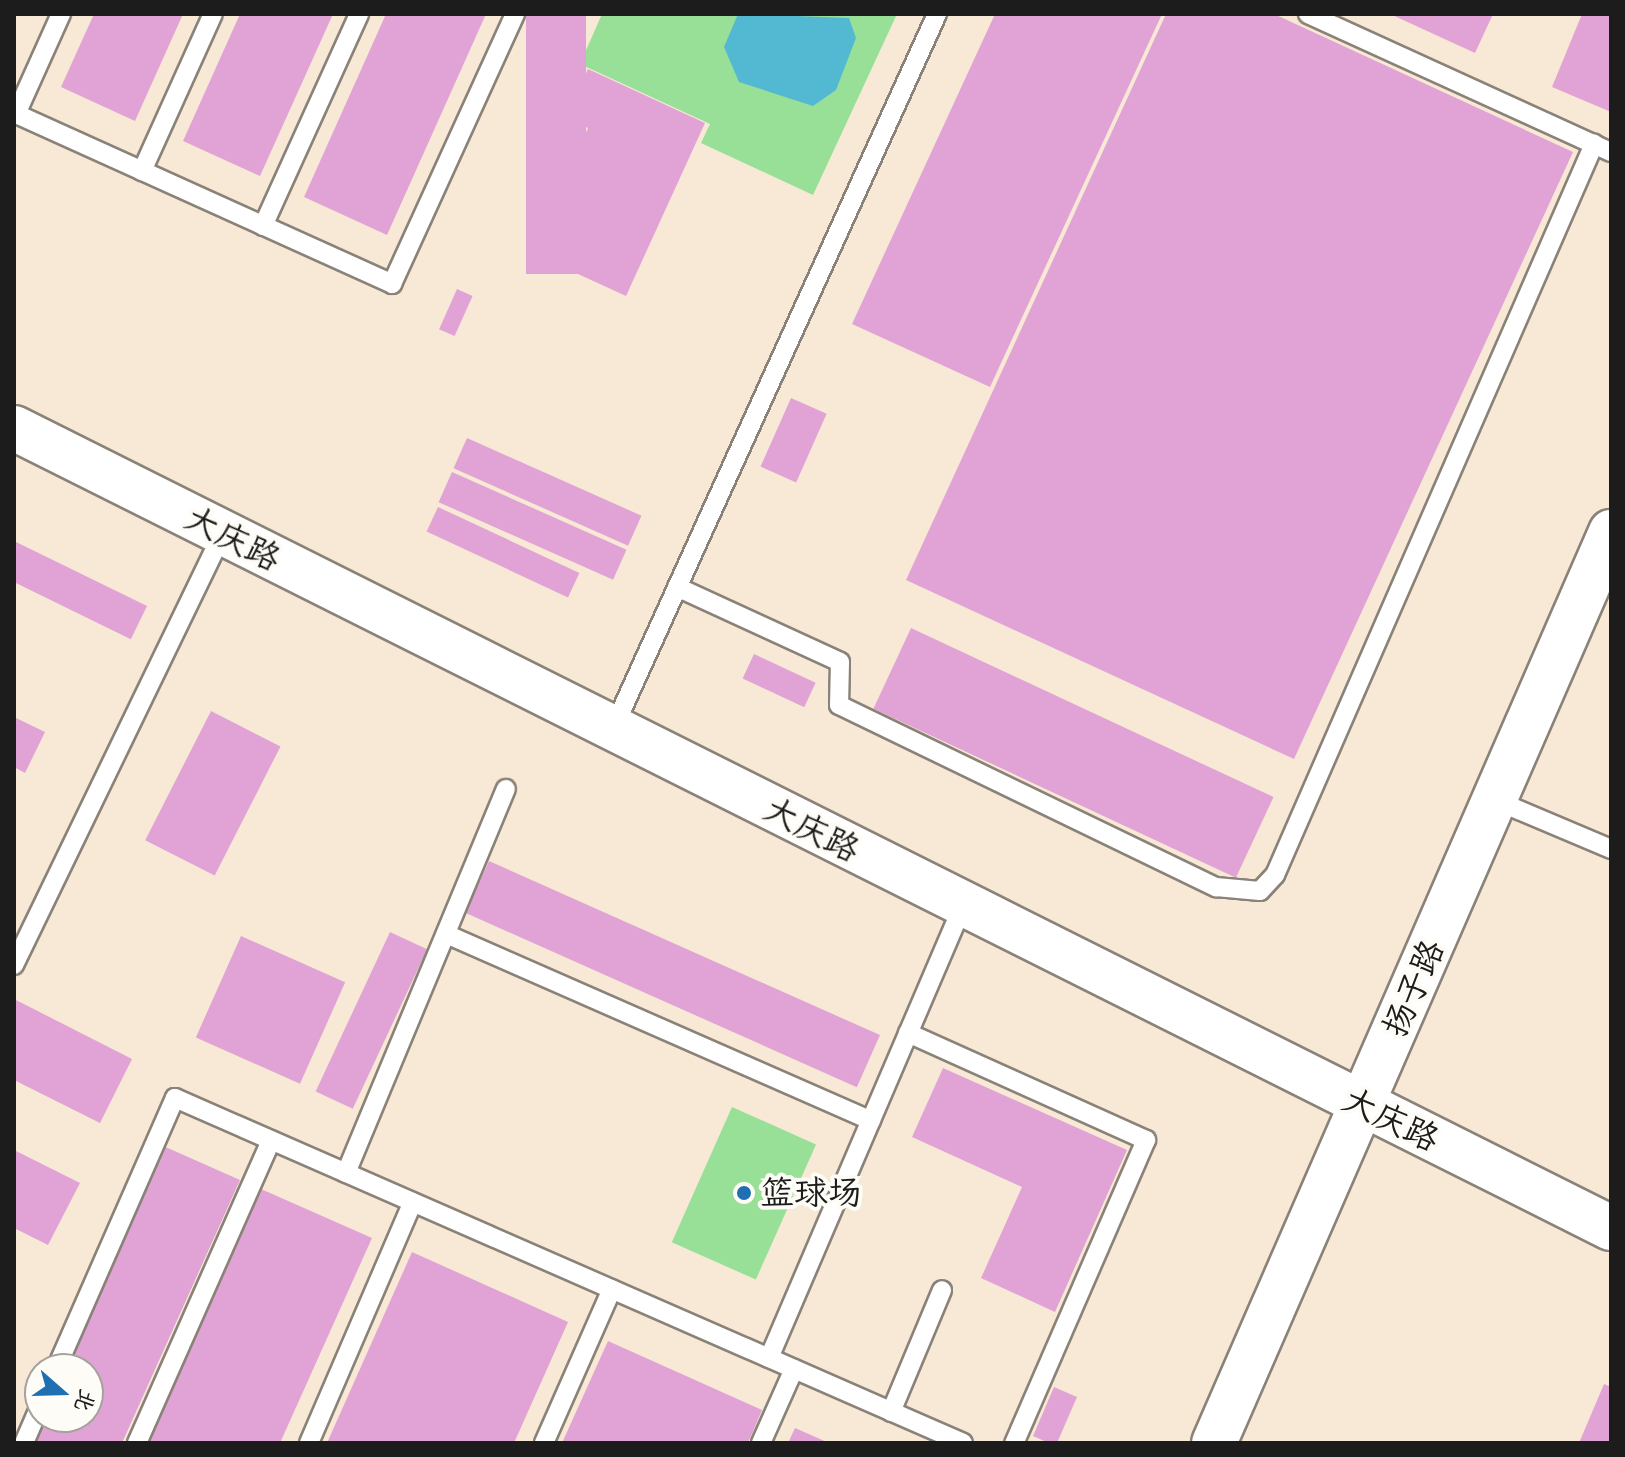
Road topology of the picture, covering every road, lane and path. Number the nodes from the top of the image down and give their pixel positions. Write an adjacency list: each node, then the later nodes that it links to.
1 (61, 14): 7 (lane)
2 (213, 14): 9 (lane)
3 (359, 14): 10 (lane)
4 (515, 14): 10 (lane)
5 (937, 14): 14 (lane)
6 (1308, 14): 8 (lane)
7 (15, 113): 9 (lane)
8 (1602, 148): 14 (lane)
9 (142, 171): 10 (lane)
10 (263, 226)
11 (14, 428): 13 (street, 大庆路)
12 (1611, 532): 17 (street, 扬子路)
13 (223, 533): 15 (street, 大庆路); 21 (lane)
14 (677, 587): 15 (lane)
15 (613, 729): 19 (street, 大庆路)
16 (506, 789): 20 (lane)
17 (1495, 800): 18 (lane); 23 (street, 扬子路)
18 (1611, 849)
19 (963, 905): 22 (lane); 23 (street, 大庆路)
20 (446, 934): 24 (lane); 26 (lane)
21 (14, 965)
22 (908, 1033): 24 (lane); 40 (lane)
23 (1362, 1105): 28 (street, 大庆路); 41 (street, 扬子路)
24 (871, 1121): 32 (lane)
25 (271, 1140): 26 (lane); 31 (lane); 35 (lane)
26 (346, 1173): 27 (lane)
27 (413, 1202): 29 (lane); 36 (lane)
28 (1611, 1228)
29 (612, 1289): 32 (lane); 37 (lane)
30 (942, 1290): 34 (lane)
31 (63, 1353)
32 (769, 1358): 33 (lane)
33 (794, 1369): 34 (lane); 38 (lane)
34 (891, 1412): 39 (lane)
35 (137, 1443)
36 (309, 1443)
37 (544, 1443)
38 (761, 1443)
39 (963, 1443)
40 (1014, 1443)
41 (1214, 1443)

